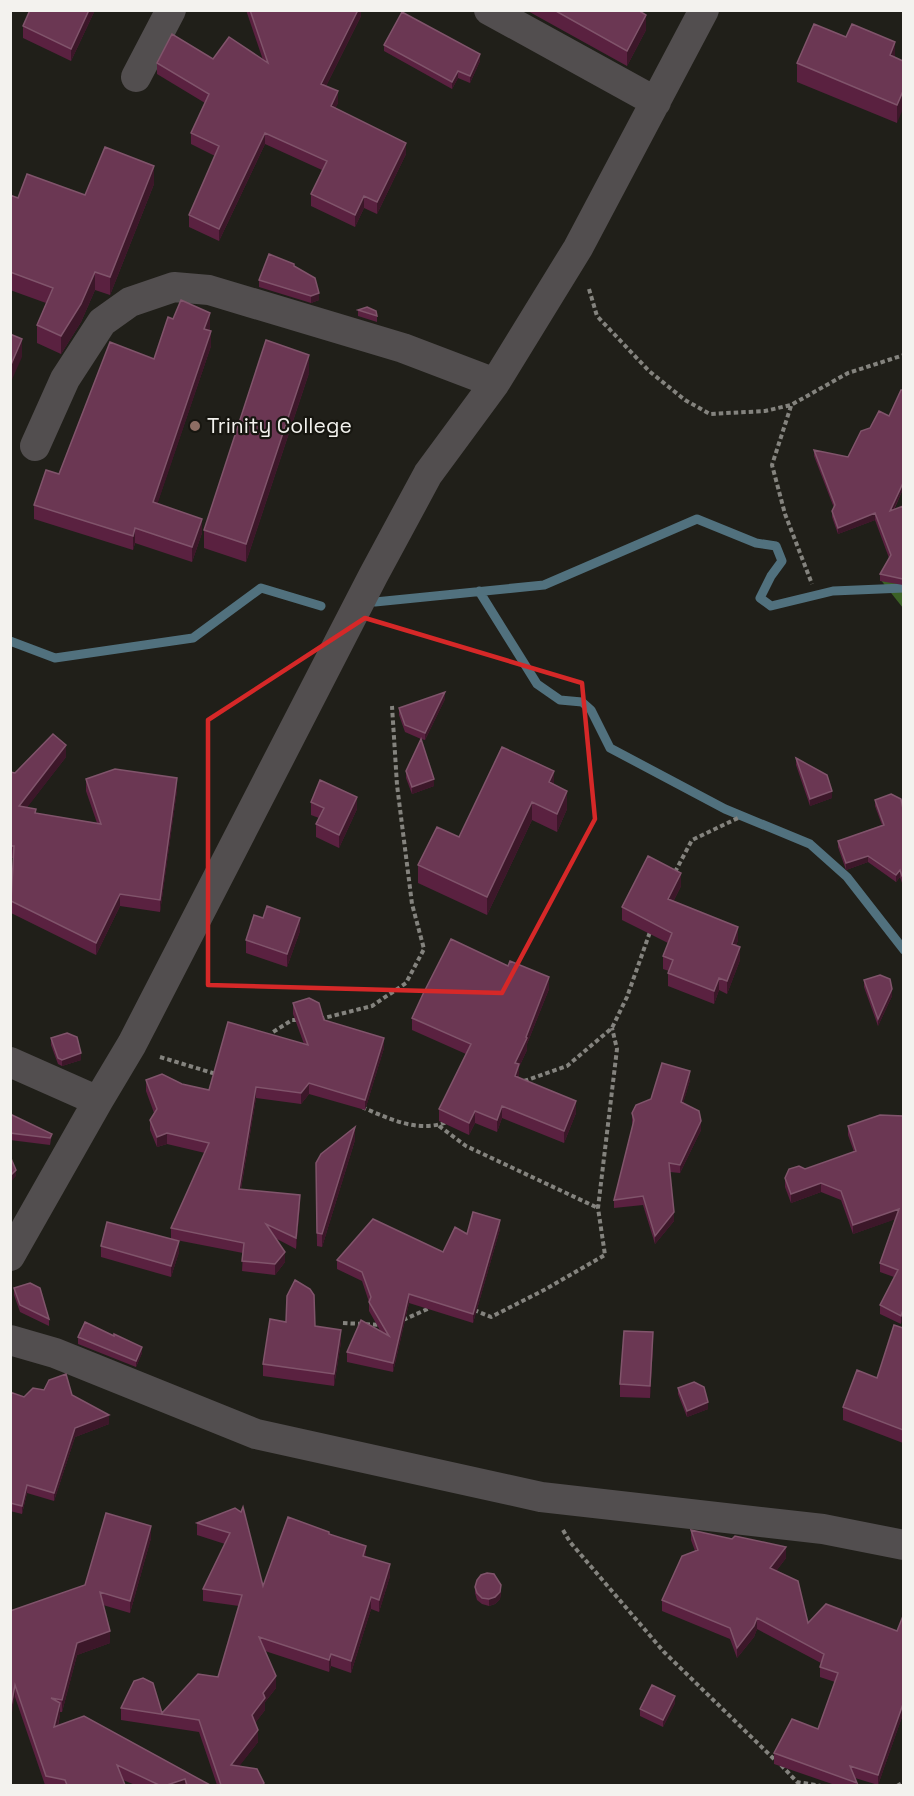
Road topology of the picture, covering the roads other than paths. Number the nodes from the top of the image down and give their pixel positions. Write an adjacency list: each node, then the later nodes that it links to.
1 (171, 10): 4 (street)
2 (489, 10): 5 (street)
3 (704, 10): 5 (street)
4 (136, 77)
5 (656, 102): 6 (street)
6 (495, 384): 7 (street); 9 (street)
7 (35, 446)
8 (10, 1062): 9 (street)
9 (98, 1101): 10 (street)
10 (10, 1256)
11 (10, 1340): 12 (street)
12 (903, 1545)

